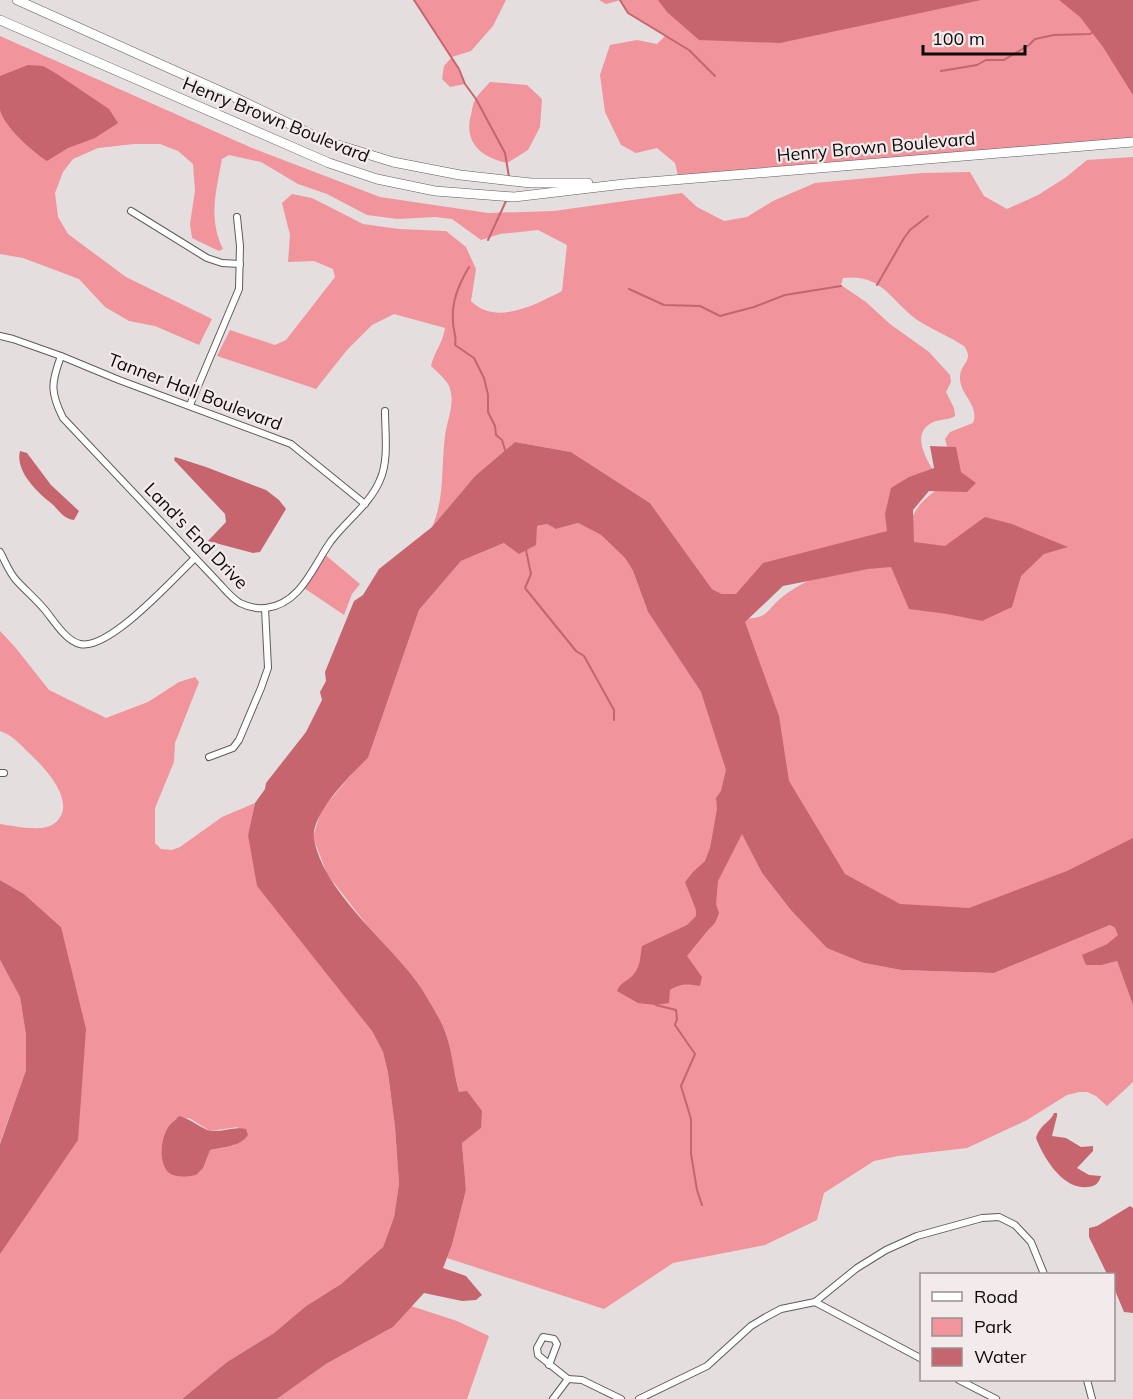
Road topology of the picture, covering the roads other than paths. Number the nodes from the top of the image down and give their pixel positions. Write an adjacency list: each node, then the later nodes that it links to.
1 (17, 0): 4 (main road, Henry Brown Boulevard)
2 (0, 20): 4 (main road, Henry Brown Boulevard)
3 (1132, 142): 4 (main road, Henry Brown Boulevard)
4 (624, 184)
5 (132, 211): 7 (street)
6 (237, 218): 7 (street)
7 (240, 264): 10 (street)
8 (0, 336): 9 (street, Tanner Hall Boulevard)
9 (61, 356): 10 (street, Tanner Hall Boulevard); 14 (street, Land's End Drive)
10 (190, 405): 12 (street, Tanner Hall Boulevard)
11 (385, 411): 12 (street)
12 (365, 504): 15 (street)
13 (0, 552): 14 (street)
14 (195, 558): 15 (street, Land's End Drive)
15 (266, 608): 16 (street)
16 (209, 757)
17 (1043, 1273): 18 (street)
18 (815, 1302): 19 (street); 26 (street)
19 (920, 1358)
20 (549, 1365): 21 (street)
21 (568, 1379): 24 (street); 25 (street)
22 (961, 1381): 27 (street)
23 (1087, 1381): 28 (street)
24 (553, 1399)
25 (621, 1399)
26 (639, 1399)
27 (996, 1399)
28 (1092, 1399)

